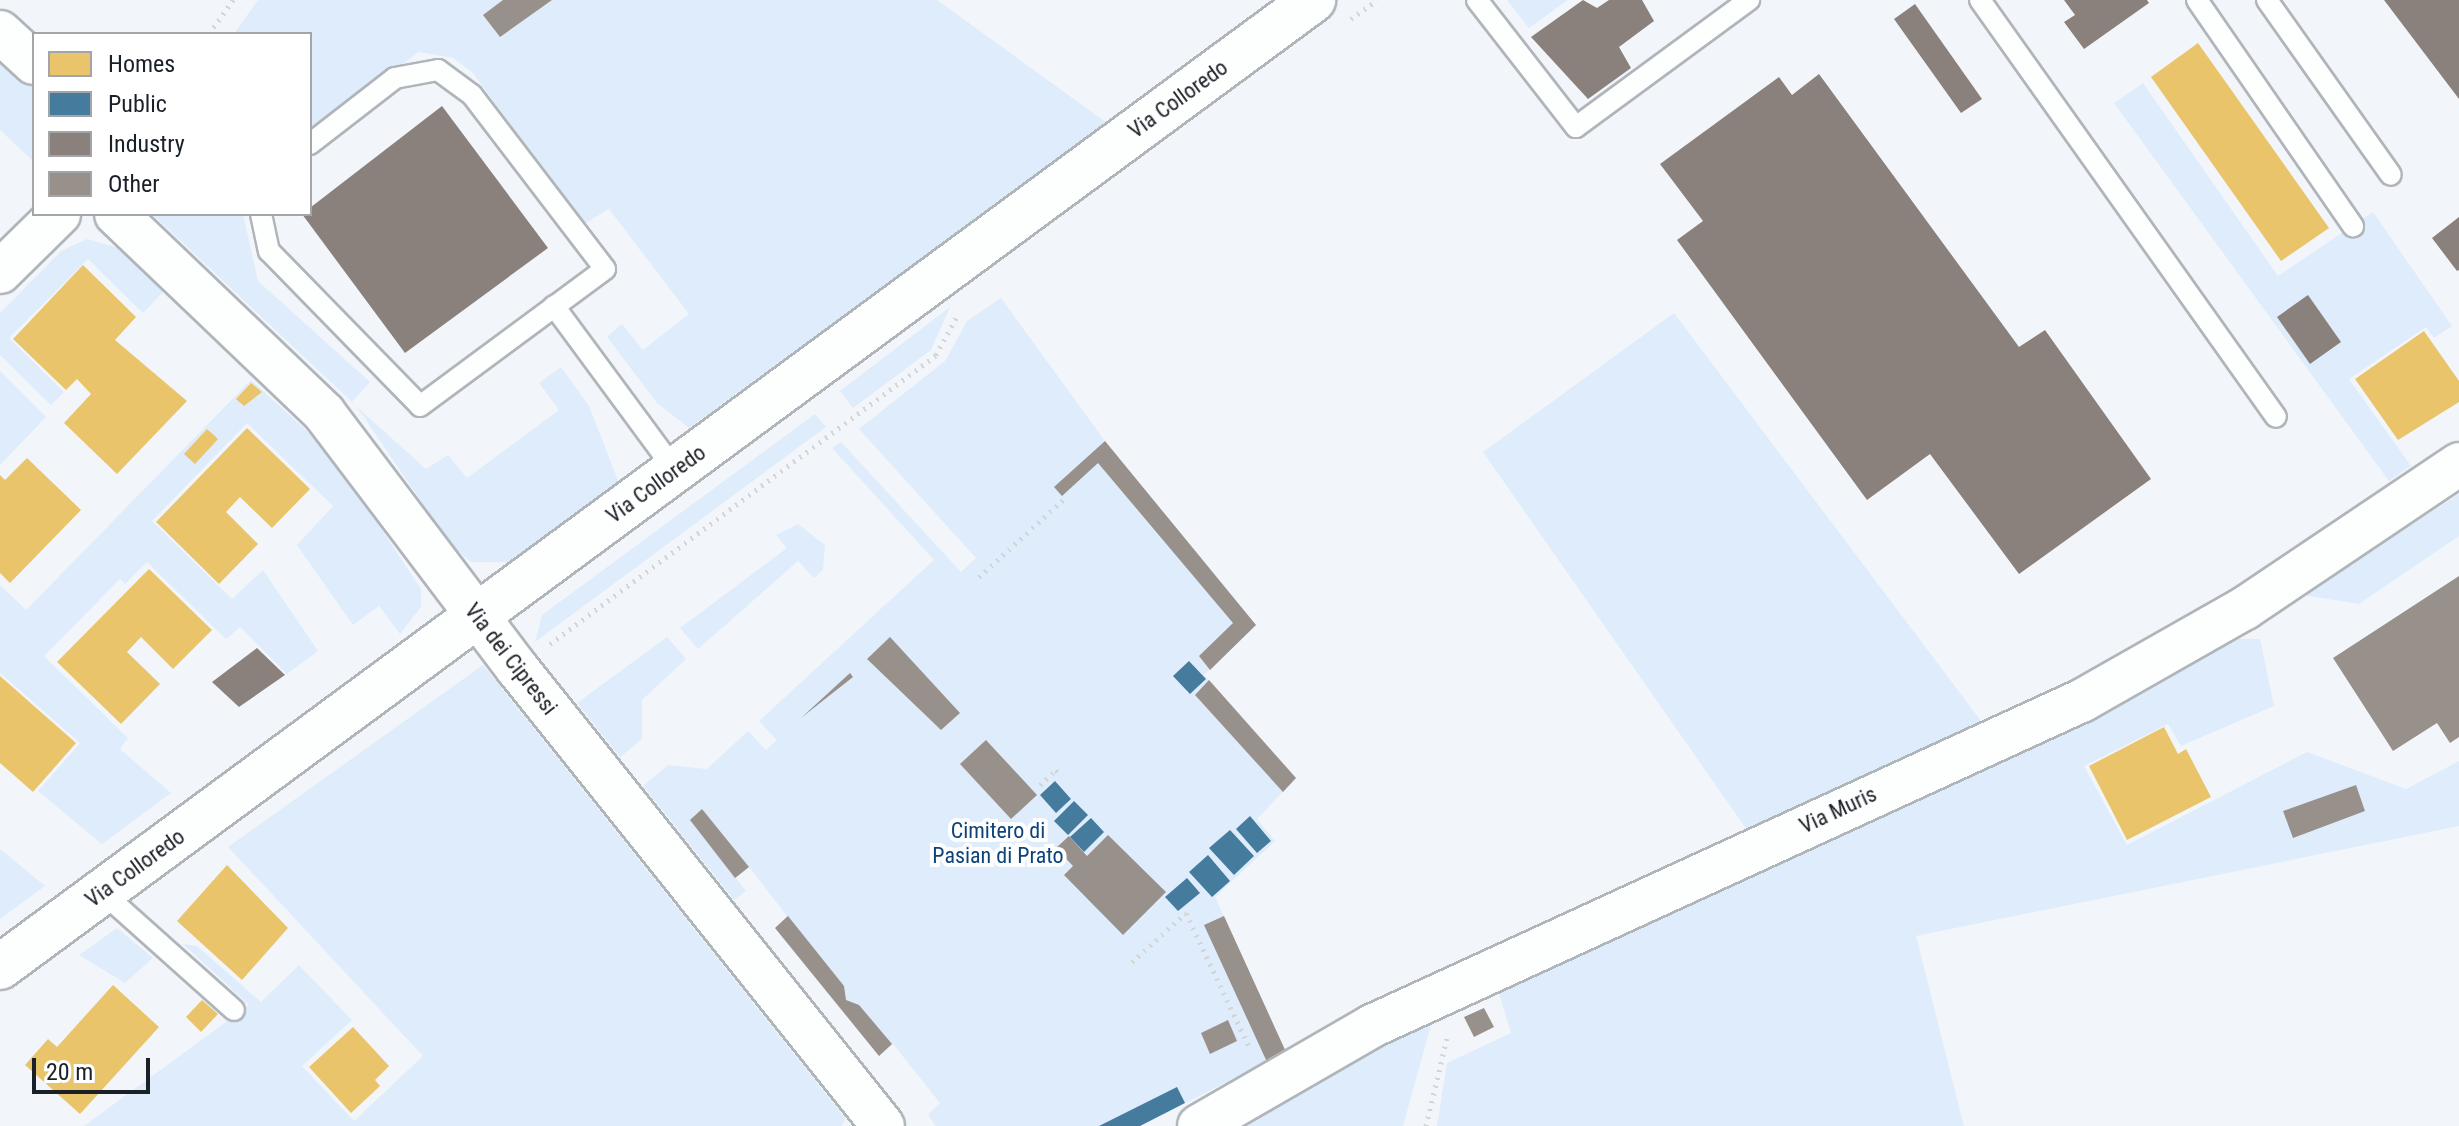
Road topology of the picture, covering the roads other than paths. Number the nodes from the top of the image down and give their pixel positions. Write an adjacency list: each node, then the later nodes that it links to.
1 (1477, 0): 2 (lane)
2 (1749, 0)
3 (1980, 0): 17 (lane)
4 (2197, 0): 14 (lane)
5 (2267, 0): 10 (lane)
6 (1326, 14): 19 (main road, Via Colloredo)
7 (0, 32): 8 (street)
8 (32, 61)
9 (312, 142): 16 (lane)
10 (2391, 175)
11 (57, 216): 15 (street)
12 (118, 216): 20 (street, Via dei Cipressi)
13 (261, 216): 16 (lane)
14 (2353, 226)
15 (0, 272)
16 (554, 306): 19 (lane)
17 (2276, 417)
18 (2459, 464): 25 (street, Via Muris)
19 (675, 470): 20 (main road, Via Colloredo)
20 (477, 616): 21 (main road, Via Colloredo); 24 (street, Via dei Cipressi)
21 (102, 892): 22 (main road, Via Colloredo); 23 (lane)
22 (0, 967)
23 (234, 1010)
24 (883, 1126)
25 (1199, 1126)

